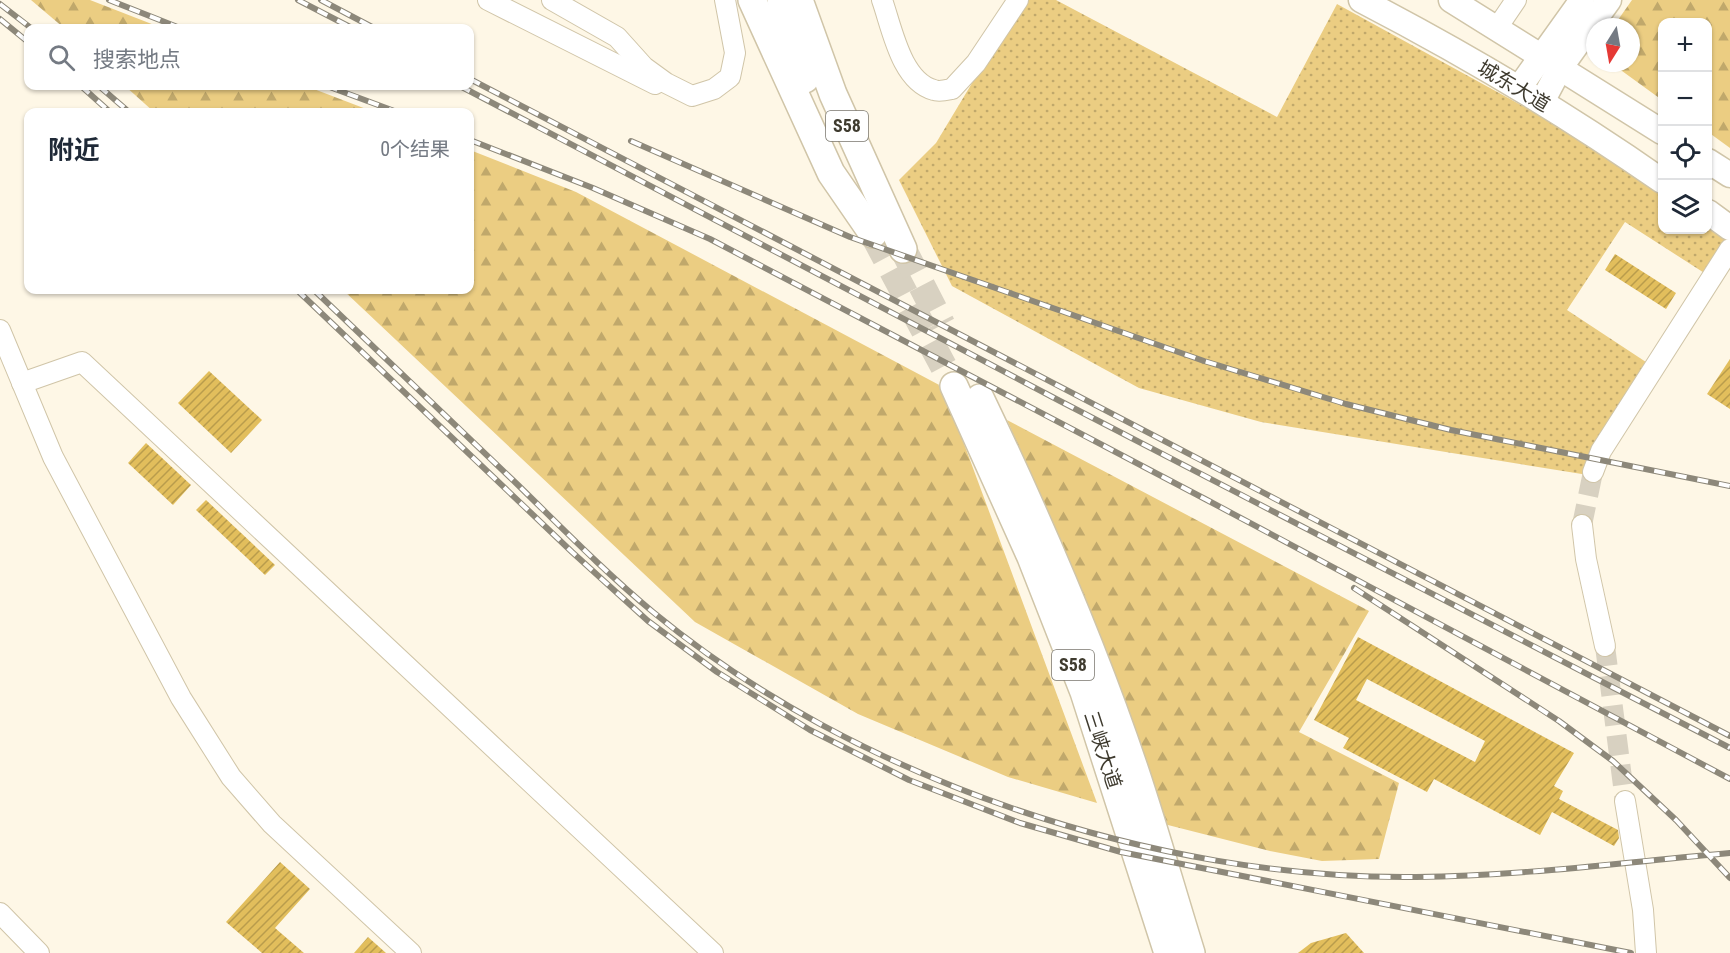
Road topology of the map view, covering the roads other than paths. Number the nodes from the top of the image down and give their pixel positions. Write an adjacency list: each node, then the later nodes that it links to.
1 (488, 0): 17 (street)
2 (552, 0): 17 (street)
3 (725, 0): 17 (street)
4 (752, 0): 5 (highway, S58)
5 (781, 0)
6 (800, 0): 25 (highway, S58)
7 (882, 0): 8 (street)
8 (1018, 0)
9 (1361, 0): 16 (main road, 城东大道)
10 (1451, 0): 14 (main road, 城东大道)
11 (1516, 0): 14 (street)
12 (1582, 0): 15 (main road)
13 (1608, 0): 15 (main road)
14 (1497, 28): 15 (main road, 城东大道)
15 (1551, 62): 16 (main road); 18 (main road); 19 (main road, 城东大道)
16 (1519, 88): 18 (main road, 城东大道)
17 (692, 96)
18 (1542, 102): 22 (main road, 城东大道)
19 (1658, 129)
20 (1712, 164): 21 (main road)
21 (1730, 175)
22 (1660, 180)
23 (1712, 215): 24 (main road)
24 (1730, 228)
25 (903, 249)
26 (1730, 249): 31 (street)
27 (0, 330): 28 (street)
28 (22, 383): 37 (street); 38 (street)
29 (954, 386): 39 (highway, 三峡大道 / S58)
30 (980, 398): 40 (highway, 三峡大道 / S58)
31 (1593, 471)
32 (1582, 525): 33 (street)
33 (1605, 646)
34 (1625, 801): 41 (street)
35 (0, 913): 36 (street)
36 (39, 953)
37 (411, 953)
38 (713, 953)
39 (1168, 953)
40 (1191, 953)
41 (1646, 953)

